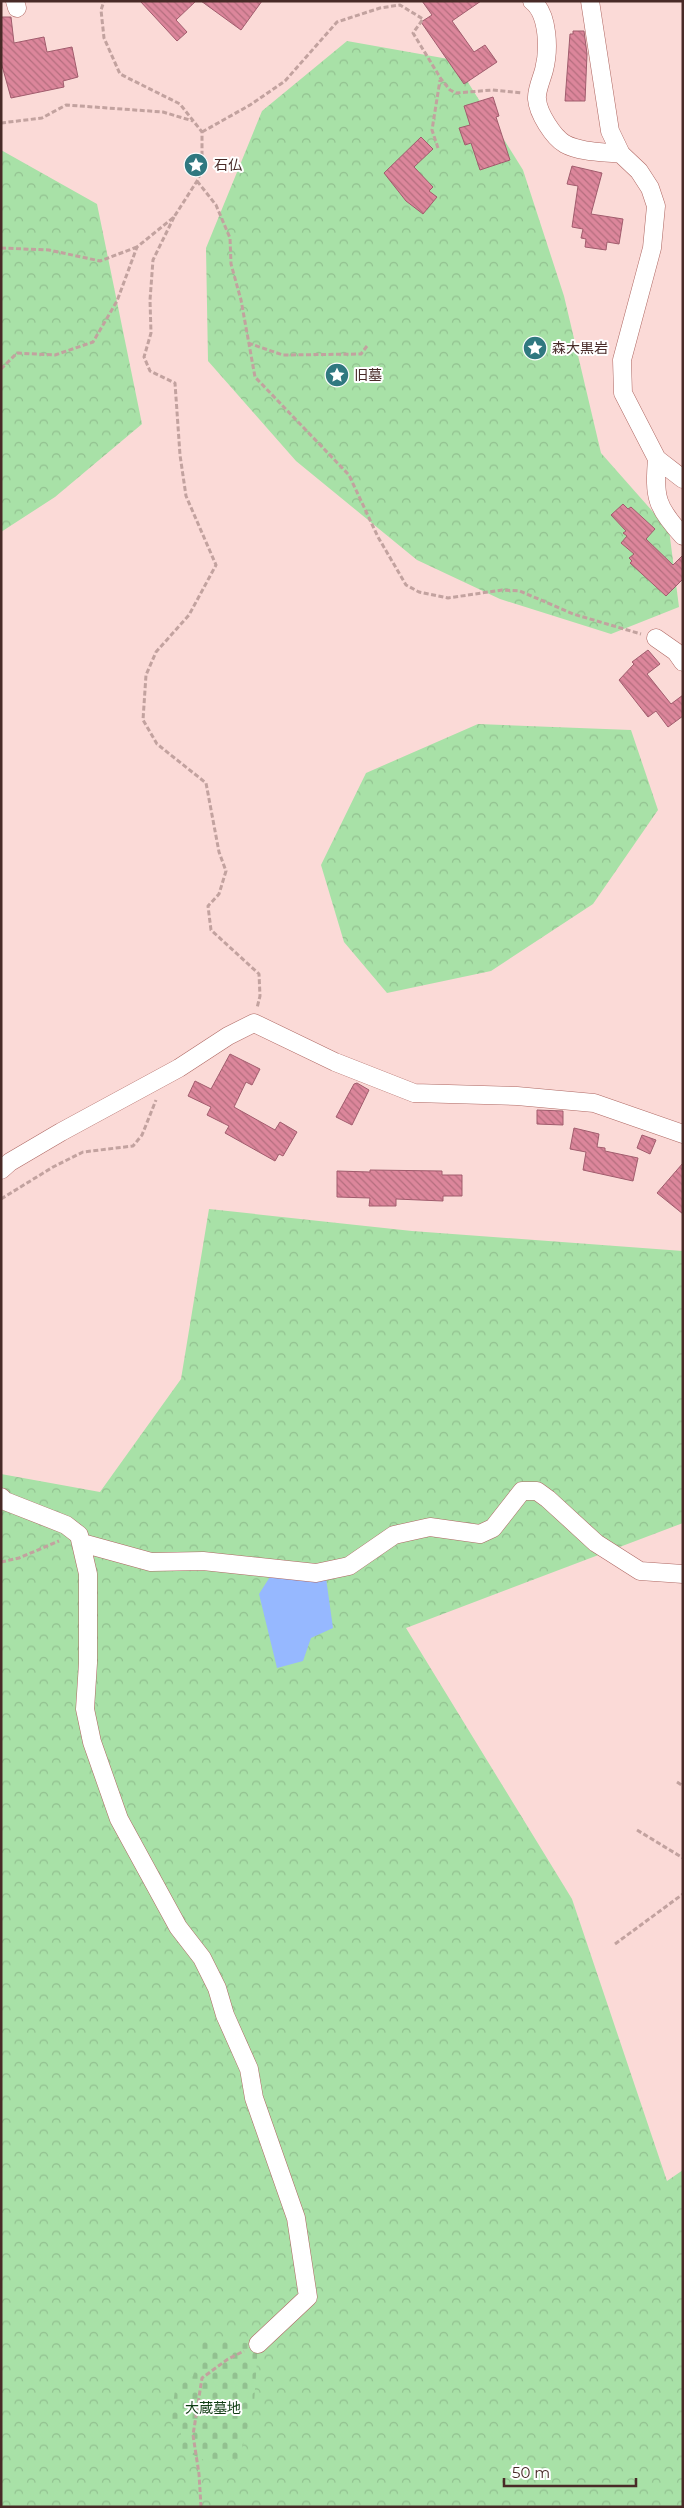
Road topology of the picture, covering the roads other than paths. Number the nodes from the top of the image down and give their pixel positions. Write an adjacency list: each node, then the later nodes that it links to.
1 (532, 1): 3 (street)
2 (590, 1): 3 (street)
3 (621, 154): 4 (street)
4 (657, 459): 5 (street); 6 (street)
5 (683, 479)
6 (683, 536)
7 (656, 638): 8 (street)
8 (683, 662)
9 (683, 1134): 10 (street)
10 (1, 1170)
11 (1, 1496): 12 (street)
12 (82, 1543): 13 (street); 14 (street)
13 (683, 1574)
14 (258, 2344)

